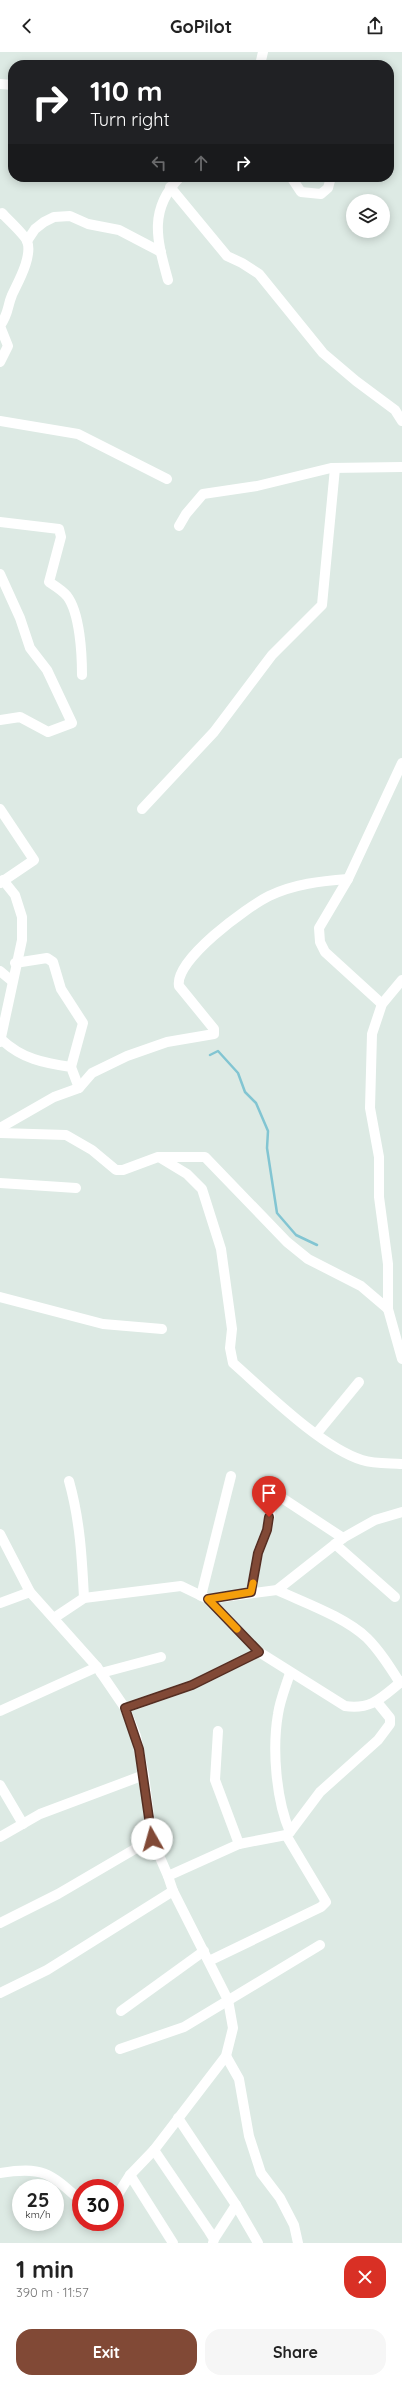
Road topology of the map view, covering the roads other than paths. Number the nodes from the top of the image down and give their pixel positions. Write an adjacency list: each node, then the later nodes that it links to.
1 (175, 182): 4 (street)
2 (294, 182): 3 (street)
3 (330, 182)
4 (170, 187): 7 (street); 12 (street)
5 (0, 214): 6 (street)
6 (27, 241): 7 (street); 9 (street)
7 (161, 252): 8 (street)
8 (168, 280)
9 (0, 326): 10 (street)
10 (0, 362)
11 (0, 421): 15 (street)
12 (402, 421)
13 (402, 467): 14 (street)
14 (335, 468): 17 (street); 23 (street)
15 (167, 479)
16 (0, 522): 19 (street)
17 (179, 526)
18 (0, 574): 20 (street)
19 (82, 675)
20 (0, 717)
21 (402, 762): 24 (street)
22 (0, 809): 25 (street)
23 (142, 809)
24 (348, 879): 30 (street); 33 (street)
25 (2, 882): 26 (street)
26 (16, 962): 29 (street); 32 (street)
27 (0, 971): 29 (street)
28 (402, 980): 30 (street)
29 (12, 981): 31 (street)
30 (382, 1004): 40 (street)
31 (1, 1040): 32 (street)
32 (72, 1067): 33 (street)
33 (79, 1088): 34 (street)
34 (0, 1128)
35 (0, 1133): 36 (street)
36 (158, 1157): 40 (street); 44 (street)
37 (0, 1183): 38 (street)
38 (76, 1188)
39 (0, 1297): 41 (street)
40 (388, 1309): 42 (street)
41 (162, 1329)
42 (402, 1359)
43 (359, 1382): 44 (street)
44 (317, 1433): 45 (street)
45 (402, 1464)
46 (231, 1476): 56 (street)
47 (69, 1481): 55 (street)
48 (402, 1512): 50 (street)
49 (1, 1540): 52 (street)
50 (339, 1541): 51 (street); 53 (street); 54 (street)
51 (277, 1590): 53 (street); 63 (street)
52 (30, 1592): 57 (street); 58 (street)
53 (251, 1592): 56 (street)
54 (395, 1597)
55 (84, 1598): 56 (street); 58 (street)
56 (205, 1598): 59 (street)
57 (0, 1603)
58 (54, 1618): 61 (street)
59 (259, 1652): 62 (street); 65 (street)
60 (161, 1657): 61 (street)
61 (99, 1670): 65 (street); 66 (street)
62 (290, 1672): 64 (street); 71 (street)
63 (401, 1682): 64 (street)
64 (377, 1702): 71 (street)
65 (125, 1708): 68 (street)
66 (0, 1711)
67 (218, 1731): 74 (street)
68 (144, 1775): 70 (street); 73 (street)
69 (0, 1785): 70 (street)
70 (23, 1824): 72 (street)
71 (288, 1833): 74 (street); 80 (street)
72 (0, 1837)
73 (152, 1839): 75 (street); 77 (street)
74 (238, 1844): 75 (street)
75 (168, 1876): 76 (street)
76 (173, 1891): 79 (street); 81 (street)
77 (0, 1923)
78 (320, 1945): 82 (street)
79 (204, 1951): 80 (street); 83 (street)
80 (209, 1961): 82 (street)
81 (0, 1993)
82 (228, 2000): 84 (street); 85 (street)
83 (121, 2011)
84 (120, 2049)
85 (226, 2056): 86 (street); 96 (street)
86 (178, 2118): 87 (street); 92 (street)
87 (154, 2150): 89 (street); 93 (street)
88 (0, 2173): 91 (street)
89 (130, 2175): 90 (street); 94 (street)
90 (124, 2185)
91 (72, 2193)
92 (236, 2205): 93 (street); 95 (street)
93 (213, 2241)
94 (173, 2243)
95 (258, 2243)
96 (298, 2243)

